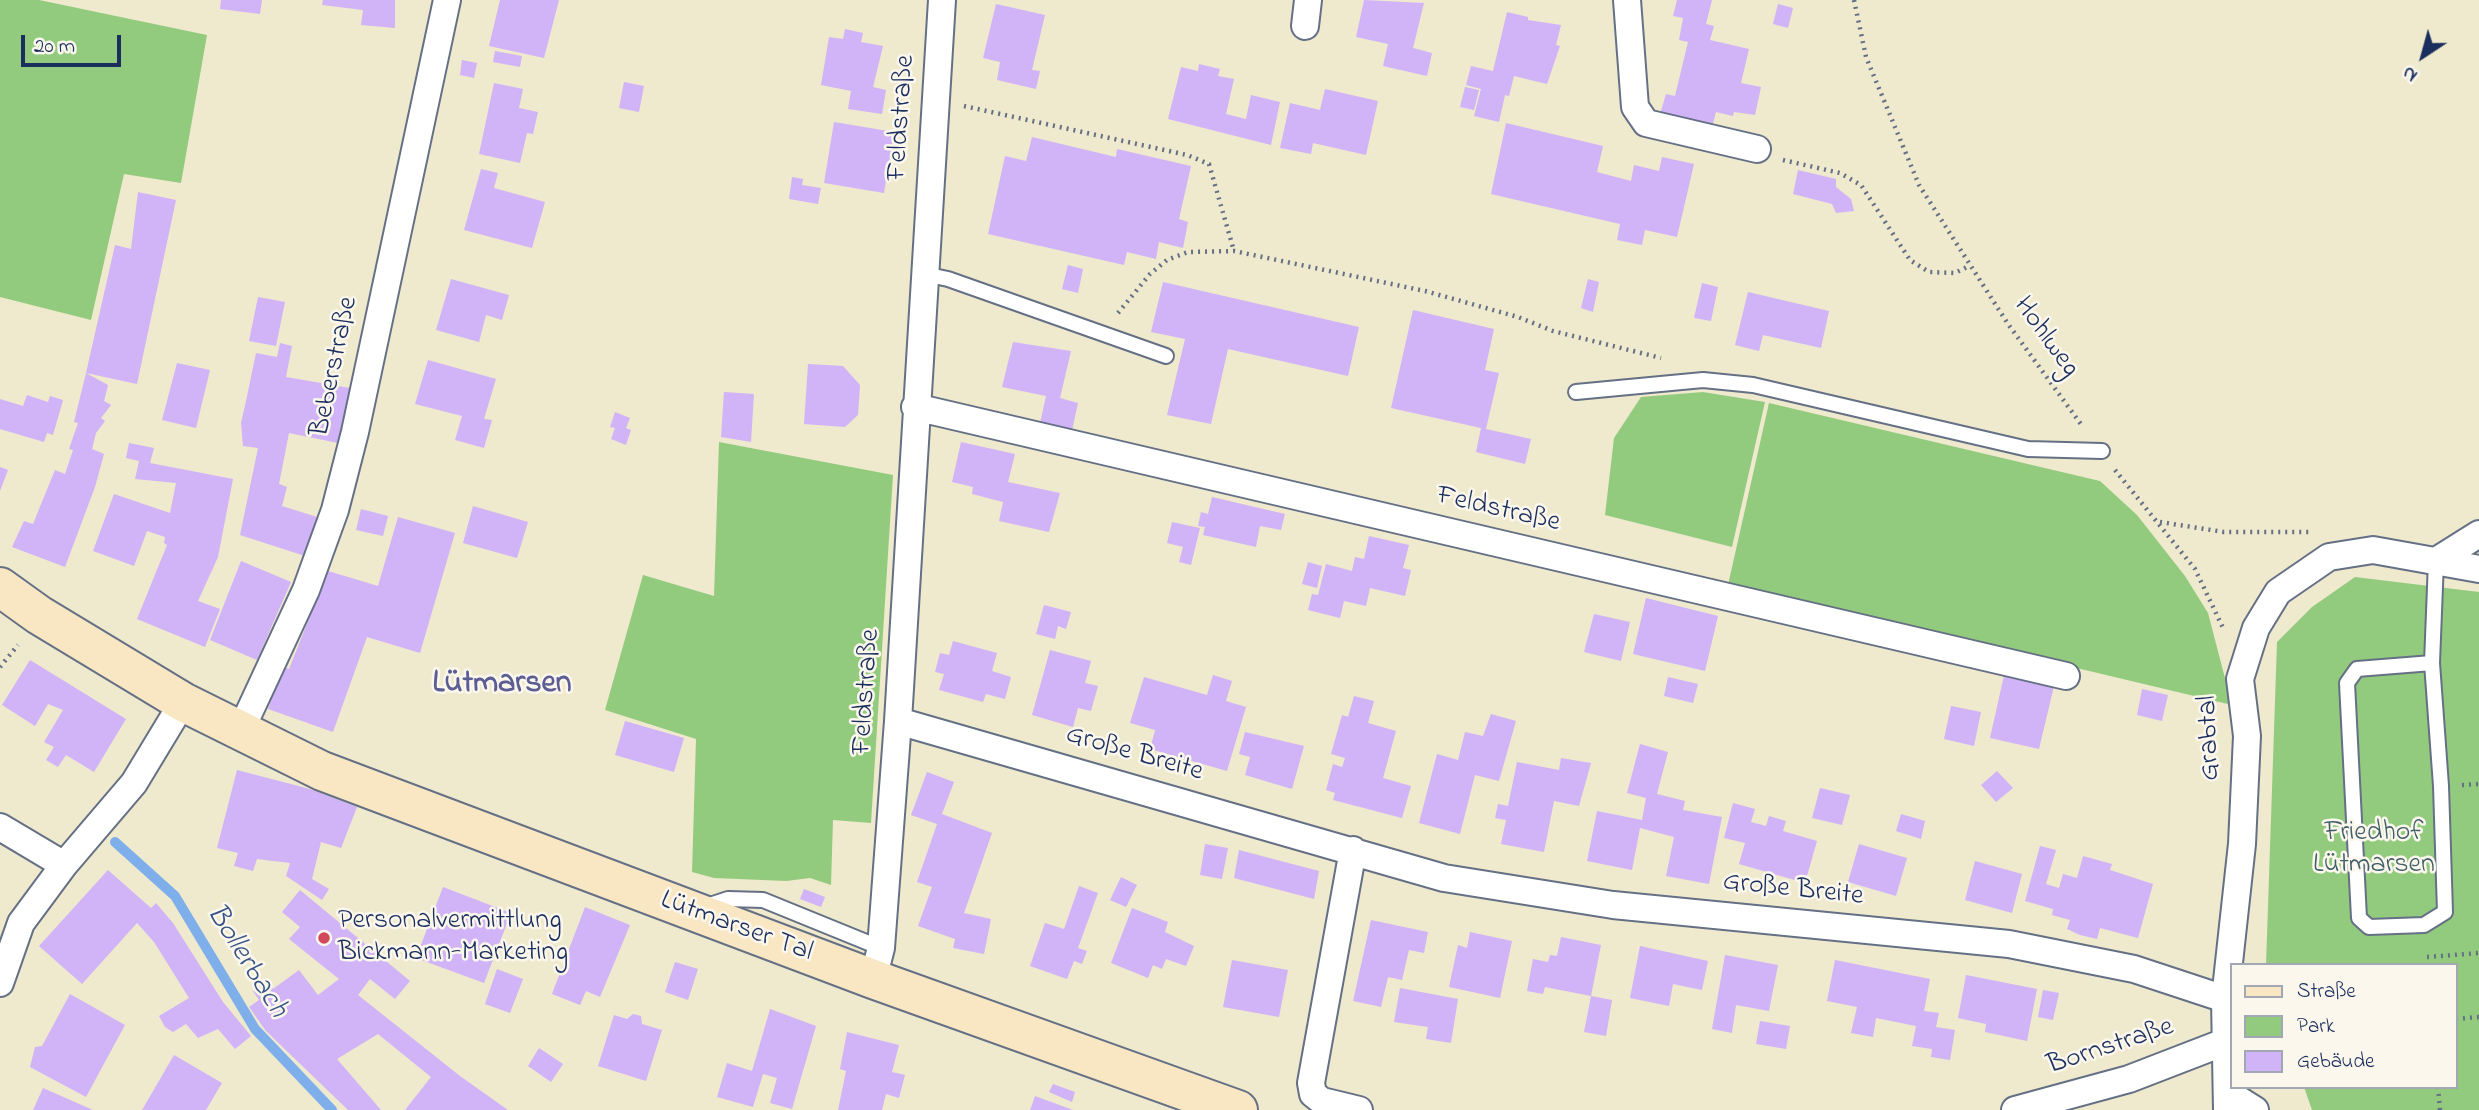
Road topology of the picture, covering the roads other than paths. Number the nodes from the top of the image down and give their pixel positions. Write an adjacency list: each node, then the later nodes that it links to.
1 (447, 0): 20 (street, Beberstraße)
2 (942, 0): 7 (street, Feldstraße)
3 (1308, 0): 5 (street)
4 (1627, 0): 6 (street)
5 (1305, 26)
6 (1757, 149)
7 (925, 274): 8 (lane); 10 (street, Feldstraße)
8 (1167, 356)
9 (1576, 392): 11 (lane)
10 (915, 407): 17 (street, Feldstraße); 19 (street, Feldstraße)
11 (2102, 452)
12 (2479, 534): 13 (street)
13 (2436, 561): 14 (street, Grabtal); 16 (lane); 26 (street, Grabtal)
14 (2479, 569)
15 (0, 587): 18 (main road)
16 (2432, 663): 16 (lane)
17 (2066, 676)
18 (183, 702): 20 (main road, Lütmarser Tal); 23 (street)
19 (898, 721): 22 (street, Große Breite); 24 (street, Feldstraße)
20 (240, 732): 24 (main road, Lütmarser Tal)
21 (0, 827): 23 (street)
22 (1353, 850): 26 (street, Große Breite); 30 (street)
23 (64, 865): 25 (street)
24 (877, 964): 29 (main road, Lütmarser Tal)
25 (0, 982)
26 (2225, 999): 27 (street, Grabtal)
27 (2225, 1042): 28 (street, Grabtal); 31 (street, Bornstraße)
28 (2227, 1101): 32 (street)
29 (1238, 1110)
30 (1359, 1110)
31 (2015, 1110)
32 (2255, 1110)

